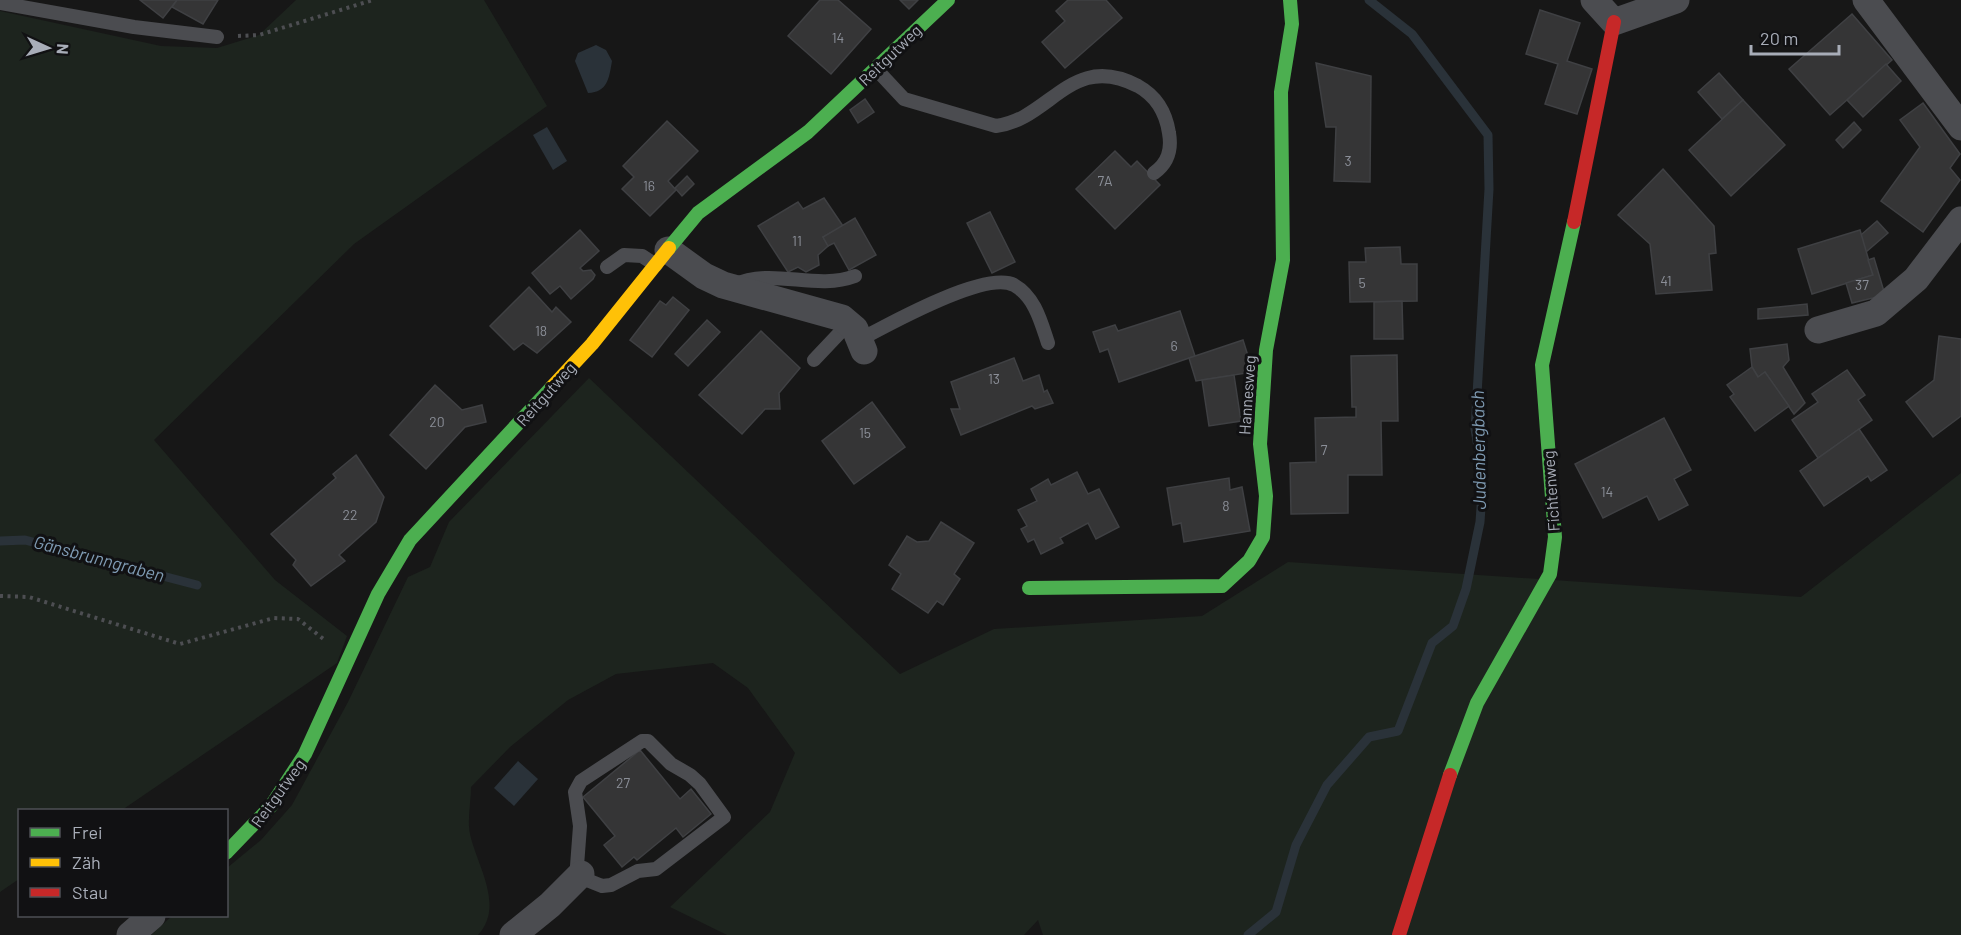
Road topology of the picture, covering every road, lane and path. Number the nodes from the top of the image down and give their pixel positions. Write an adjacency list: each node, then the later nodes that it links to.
1 (373, 0): 9 (path)
2 (948, 0): 10 (street, Reitgutweg)
3 (1290, 0): 22 (street, Hannesweg)
4 (1594, 0): 8 (street)
5 (1676, 0): 8 (street)
6 (1866, 0): 11 (street)
7 (0, 3): 9 (lane)
8 (1614, 22): 30 (street, Fichtenweg)
9 (217, 37)
10 (876, 69): 12 (lane); 14 (street, Reitgutweg)
11 (1961, 127)
12 (1154, 173)
13 (1961, 220): 18 (street)
14 (662, 258): 15 (lane); 17 (street); 24 (street, Reitgutweg)
15 (608, 267)
16 (855, 276): 17 (lane)
17 (730, 287): 19 (street)
18 (1818, 330)
19 (858, 338): 20 (lane); 21 (lane)
20 (1048, 343)
21 (814, 360)
22 (1029, 588)
23 (0, 596): 24 (path)
24 (353, 652): 25 (street, Reitgutweg)
25 (228, 851)
26 (581, 874): 26 (lane); 29 (street)
27 (150, 917): 28 (street)
28 (130, 935)
29 (513, 935)
30 (1399, 935)

